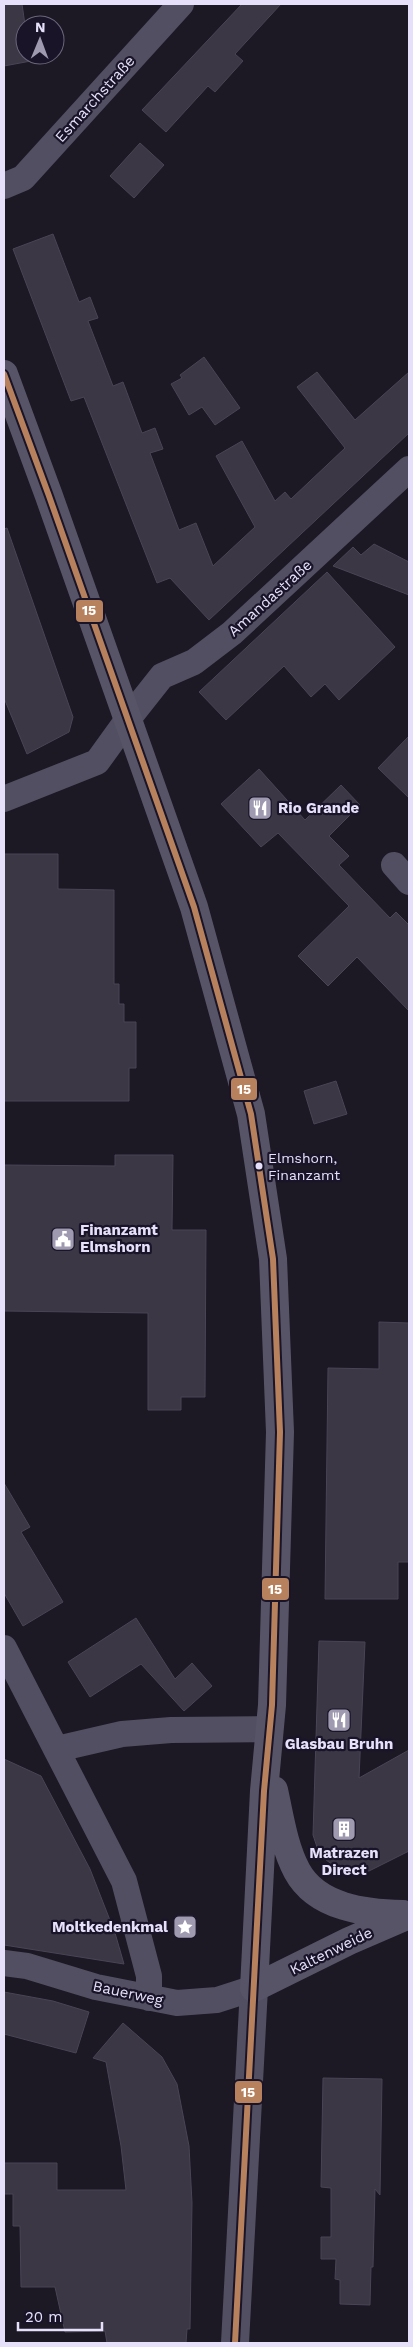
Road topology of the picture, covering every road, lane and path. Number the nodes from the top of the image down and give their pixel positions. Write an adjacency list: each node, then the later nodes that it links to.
1 (181, 4): 2 (street, Esmarchstraße)
2 (4, 186)
3 (4, 374): 5 (main road)
4 (409, 470): 5 (street, Amandastraße)
5 (128, 719): 6 (street, Amandastraße); 8 (main road)
6 (4, 800)
7 (4, 1648): 9 (street)
8 (270, 1729): 9 (street); 10 (main road)
9 (56, 1749): 14 (street)
10 (267, 1758): 11 (main road, Kaltenweide); 13 (main road)
11 (409, 1914): 13 (main road, Kaltenweide)
12 (4, 1963): 14 (street, Bauerweg)
13 (254, 1988): 14 (street, Bauerweg); 15 (street)
14 (149, 1998)
15 (236, 2343)

